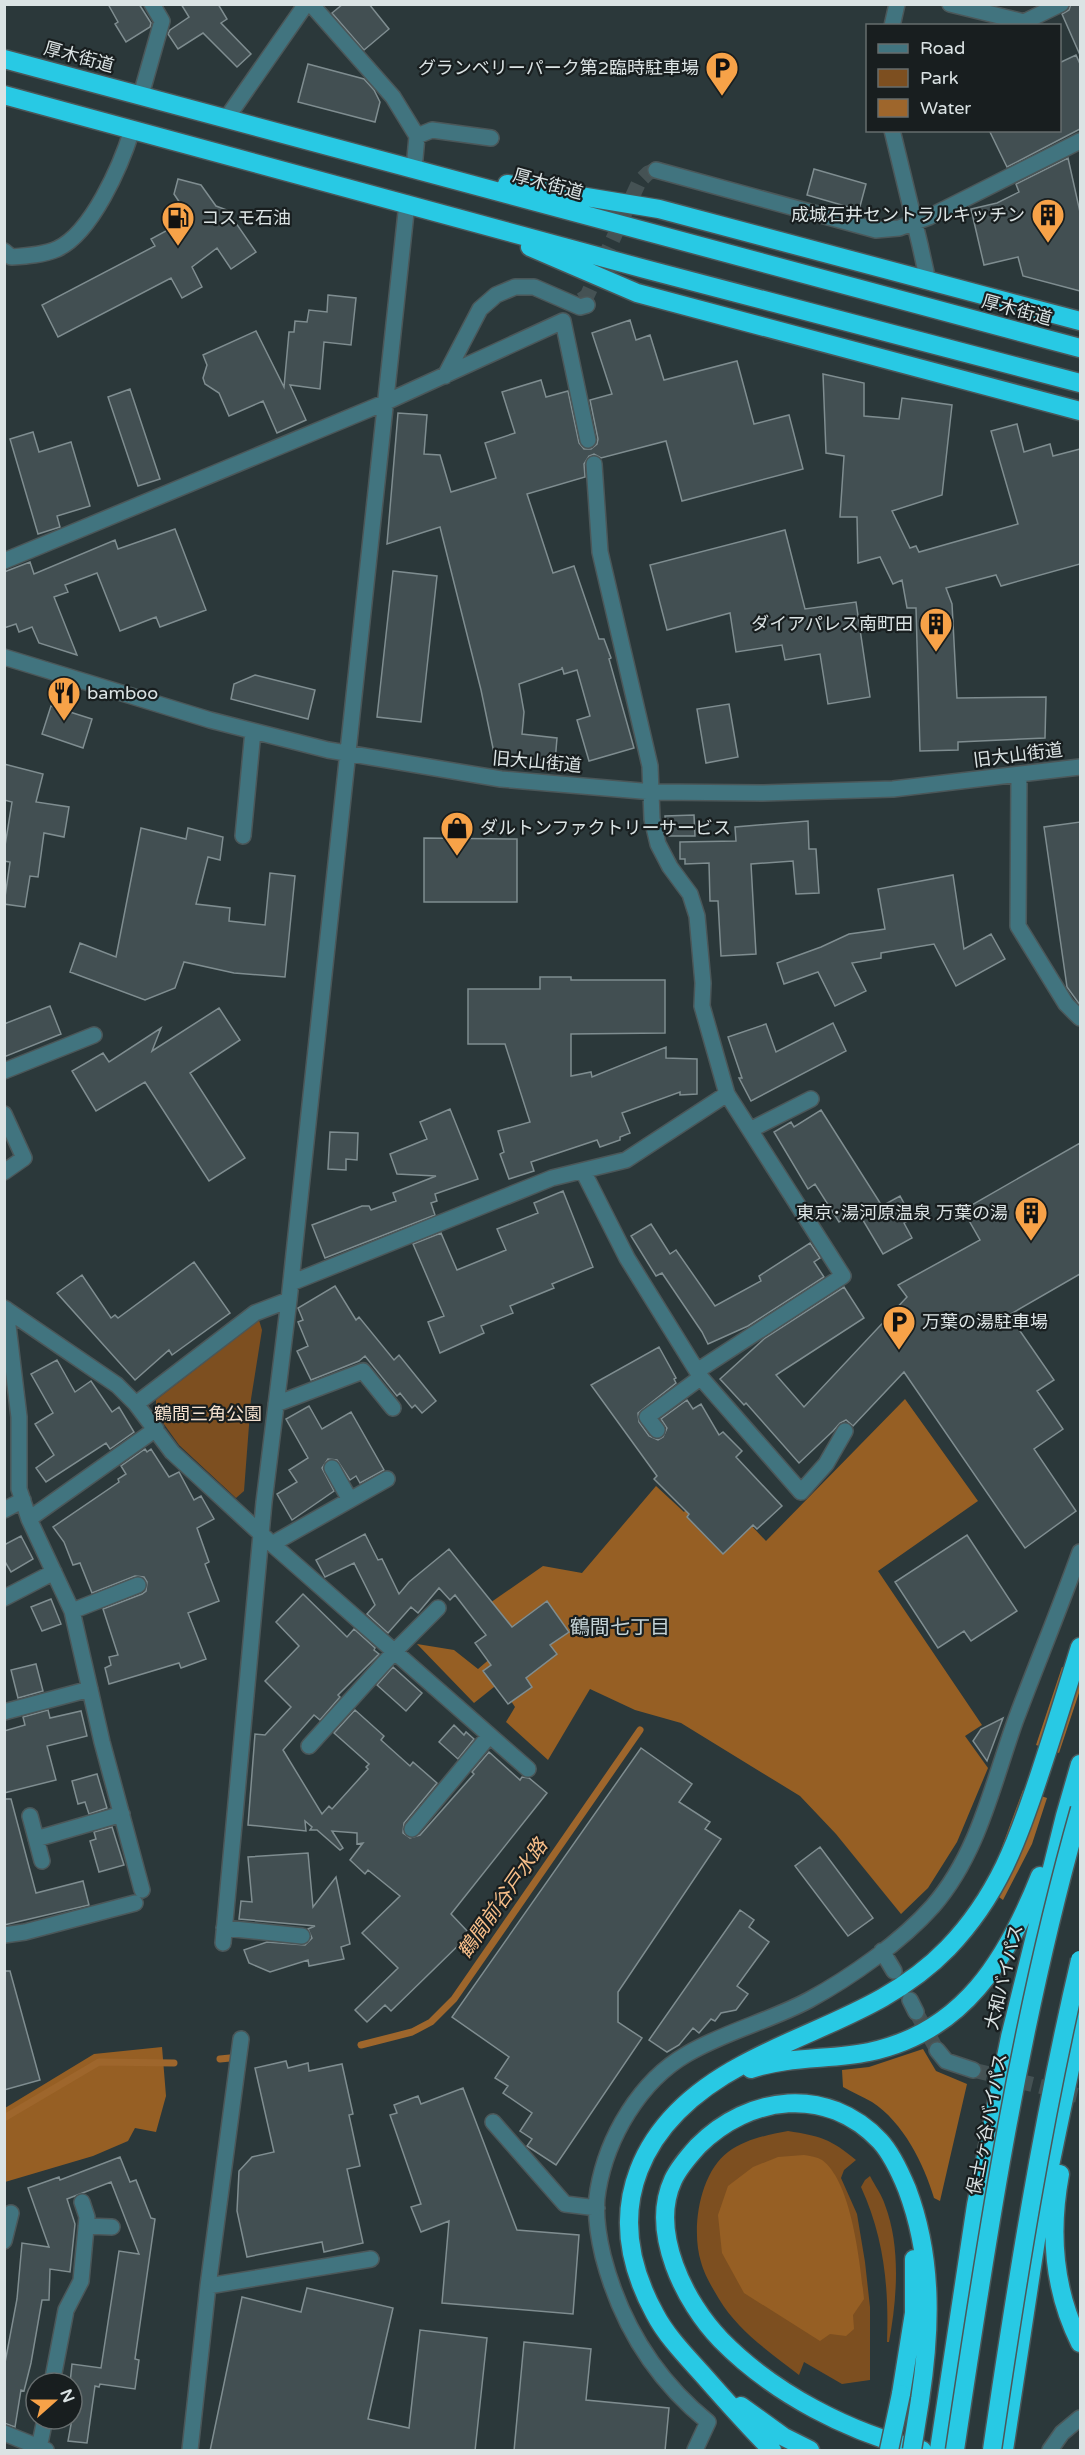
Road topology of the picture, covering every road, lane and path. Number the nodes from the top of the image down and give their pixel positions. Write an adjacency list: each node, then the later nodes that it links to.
1 (152, 4): 10 (street)
2 (306, 4): 11 (street)
3 (311, 4): 14 (street)
4 (897, 4): 7 (street)
5 (950, 4): 6 (street)
6 (1061, 4)
7 (892, 24)
8 (4, 59): 10 (highway, 厚木街道)
9 (4, 95): 12 (highway)
10 (141, 96): 11 (highway, 厚木街道)
11 (226, 118): 17 (highway, 厚木街道)
12 (132, 130): 19 (highway); 22 (street)
13 (892, 132): 21 (street)
14 (417, 136): 15 (street); 17 (street)
15 (491, 138)
16 (1080, 141): 21 (street)
17 (414, 169): 23 (highway); 26 (highway, 厚木街道)
18 (660, 173): 21 (street)
19 (407, 203): 20 (highway); 29 (street)
20 (471, 221): 28 (highway); 30 (highway)
21 (915, 222): 23 (street)
22 (4, 250)
23 (925, 281): 25 (highway)
24 (584, 302): 27 (street)
25 (1080, 321)
26 (1080, 348)
27 (445, 376): 29 (street); 31 (street)
28 (1080, 383)
29 (384, 403): 33 (street); 36 (street)
30 (1080, 411)
31 (588, 440)
32 (594, 464): 39 (street)
33 (4, 561)
34 (4, 657): 35 (street, 旧大山街道)
35 (253, 731): 36 (street, 旧大山街道); 40 (street)
36 (348, 755): 39 (street, 旧大山街道); 50 (street)
37 (1080, 767): 38 (street, 旧大山街道)
38 (1019, 775): 39 (street, 旧大山街道); 41 (street)
39 (653, 792): 44 (street)
40 (243, 836)
41 (1080, 1018)
42 (94, 1035): 43 (street)
43 (4, 1071)
44 (727, 1094): 47 (street); 48 (street)
45 (811, 1100): 47 (street)
46 (4, 1114): 49 (street)
47 (750, 1130): 53 (street)
48 (583, 1171): 50 (street); 53 (street)
49 (4, 1172)
50 (291, 1283): 51 (street)
51 (289, 1300): 54 (street); 55 (street)
52 (5, 1308): 54 (street); 62 (street)
53 (698, 1374): 58 (street); 59 (street)
54 (136, 1404): 57 (street)
55 (276, 1404): 56 (street); 66 (street)
56 (393, 1408)
57 (156, 1429): 65 (street); 66 (street)
58 (657, 1430)
59 (845, 1431)
60 (332, 1468): 63 (street)
61 (387, 1479): 63 (street)
62 (23, 1500): 64 (street); 65 (street)
63 (350, 1500): 66 (street)
64 (4, 1510)
65 (29, 1519): 68 (street)
66 (267, 1539): 74 (street); 88 (street)
67 (1080, 1552): 89 (street)
68 (54, 1572): 70 (street); 72 (street)
69 (138, 1586): 72 (street)
70 (4, 1598)
71 (438, 1608): 74 (street)
72 (72, 1611): 75 (street)
73 (1080, 1647): 97 (highway)
74 (394, 1652): 77 (street); 78 (street)
75 (90, 1689): 76 (street); 82 (street)
76 (4, 1712)
77 (489, 1736): 80 (street); 84 (street)
78 (309, 1746)
79 (1080, 1764): 81 (highway, 大和バイパス)
80 (528, 1769)
81 (1072, 1812): 97 (highway); 122 (highway, 大和バイパス); 123 (highway, 保土ヶ谷バイパス, bridge)
82 (122, 1814): 85 (street); 87 (street)
83 (30, 1816): 85 (street)
84 (412, 1829)
85 (36, 1839): 86 (street)
86 (42, 1861)
87 (4, 1935)
88 (302, 1936)
89 (882, 1951): 91 (street); 101 (street)
90 (1080, 1960): 124 (highway, bridge)
91 (894, 1971)
92 (1080, 2021): 125 (highway)
93 (242, 2039): 107 (street)
94 (937, 2050): 95 (street)
95 (973, 2070)
96 (1080, 2073): 108 (highway)
97 (710, 2085): 110 (highway)
98 (493, 2122): 101 (street)
99 (911, 2200): 119 (highway, bridge); 120 (highway, bridge); 121 (highway)
100 (82, 2202): 103 (street)
101 (597, 2208): 116 (street)
102 (11, 2213): 105 (street)
103 (86, 2226): 104 (street); 109 (street)
104 (112, 2227)
105 (4, 2241)
106 (371, 2259): 107 (street)
107 (208, 2286): 115 (street)
108 (1080, 2343)
109 (54, 2371)
110 (706, 2379): 117 (highway); 118 (highway)
111 (1080, 2418): 126 (street)
112 (44, 2431): 114 (street)
113 (4, 2433): 114 (street)
114 (43, 2449)
115 (190, 2451)
116 (695, 2451)
117 (772, 2451)
118 (810, 2451)
119 (889, 2451)
120 (912, 2451)
121 (922, 2451)
122 (939, 2451)
123 (955, 2451)
124 (992, 2451)
125 (1004, 2451)
126 (1050, 2451)

